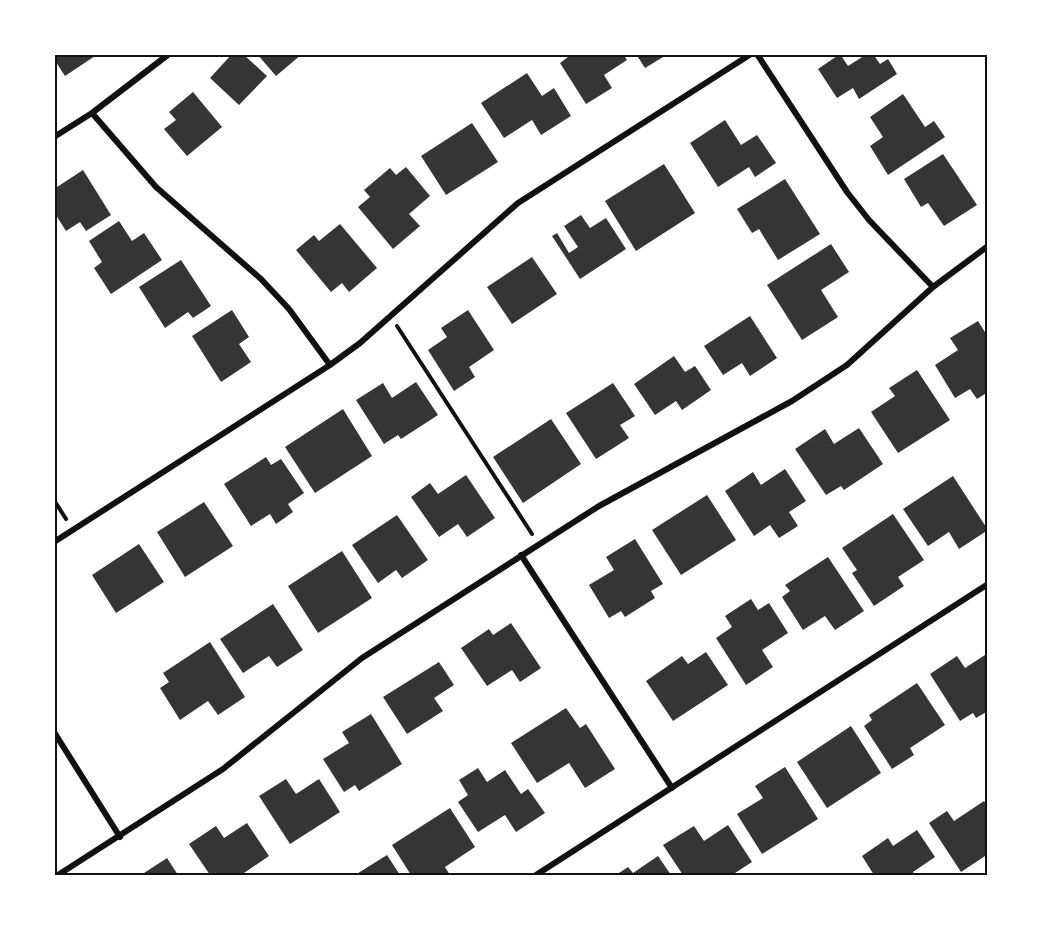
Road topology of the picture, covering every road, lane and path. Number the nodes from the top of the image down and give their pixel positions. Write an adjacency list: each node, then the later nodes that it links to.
1 (169, 54): 4 (street)
2 (752, 54): 8 (street)
3 (757, 54): 7 (street)
4 (92, 113): 5 (street); 9 (street)
5 (54, 137)
6 (988, 246): 7 (street)
7 (933, 287): 13 (street)
8 (390, 316): 9 (street); 13 (path)
9 (330, 365): 11 (street)
10 (54, 500): 11 (path)
11 (73, 530): 12 (street)
12 (54, 542)
13 (538, 544): 14 (street)
14 (521, 555): 17 (street); 18 (street)
15 (988, 584): 17 (street)
16 (54, 732): 18 (street)
17 (672, 788): 20 (street)
18 (120, 837): 19 (street)
19 (58, 875)
20 (536, 875)

